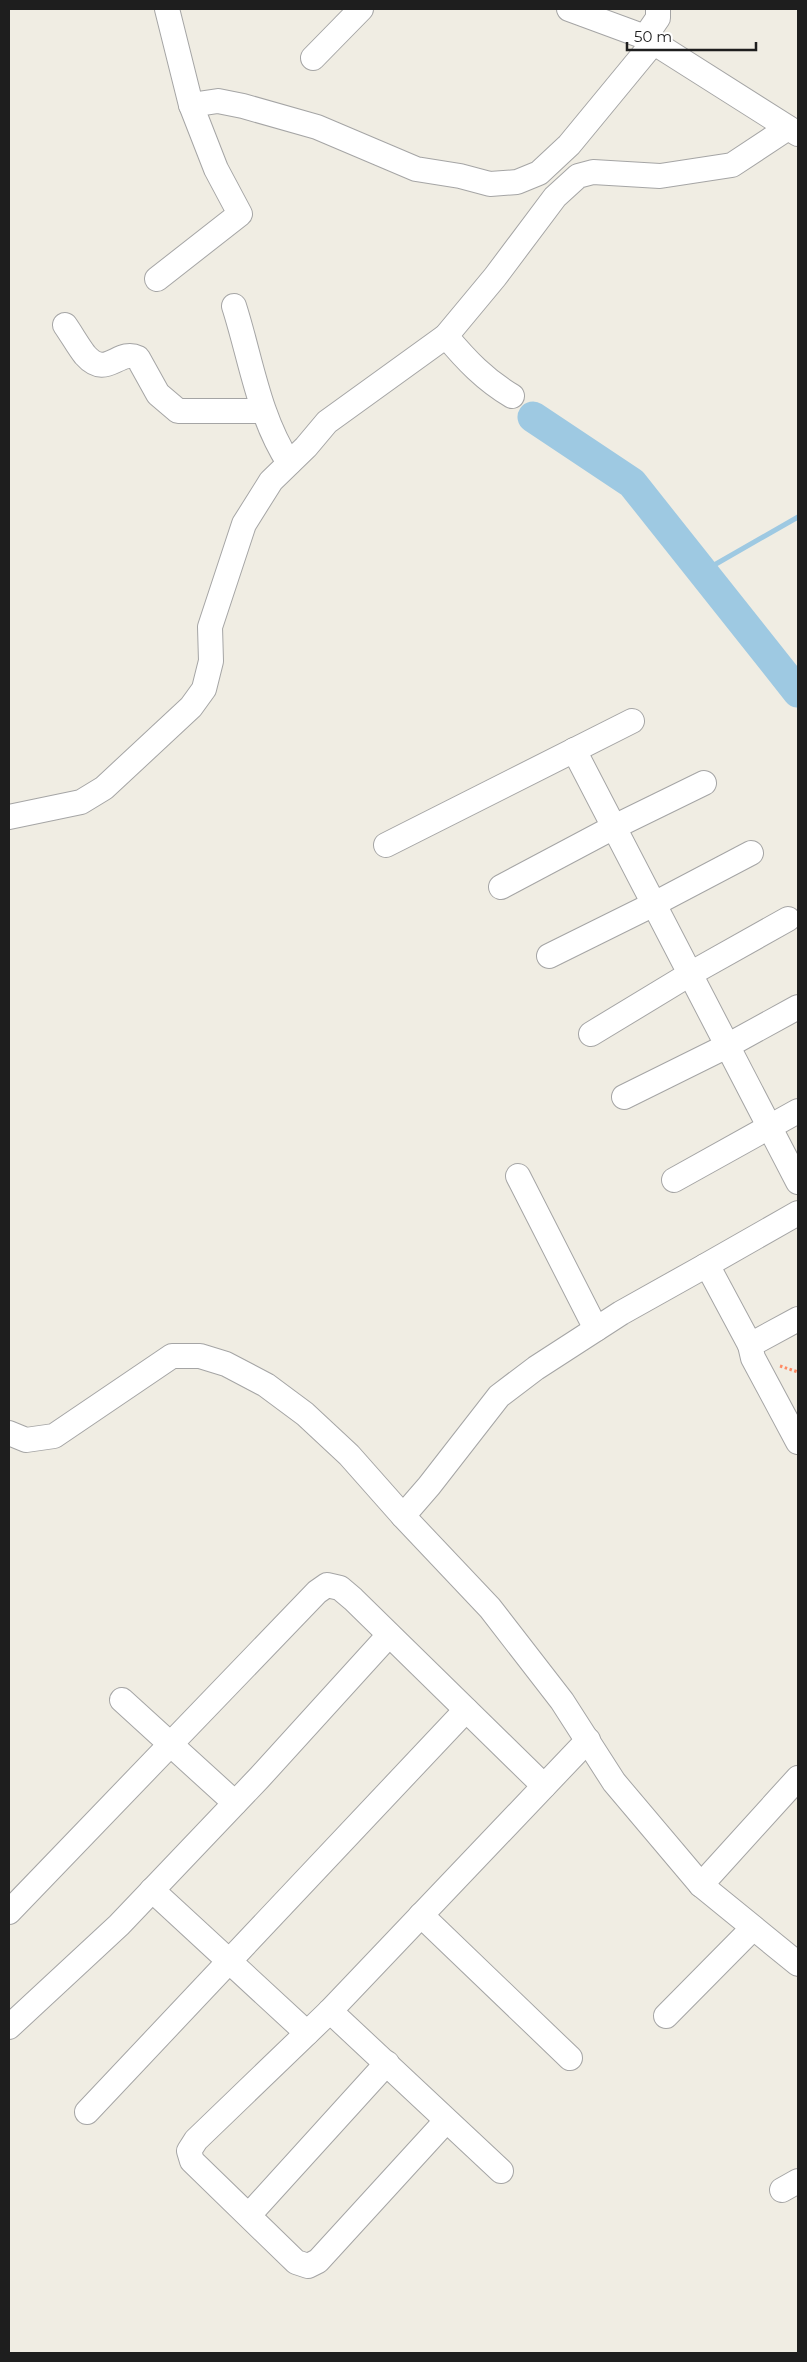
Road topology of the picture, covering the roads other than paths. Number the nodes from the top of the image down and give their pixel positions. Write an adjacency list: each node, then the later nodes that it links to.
1 (167, 9): 6 (street)
2 (360, 9): 5 (street)
3 (569, 9): 4 (street)
4 (653, 26): 6 (street); 7 (street)
5 (313, 58)
6 (191, 105): 8 (street)
7 (793, 131): 11 (street)
8 (157, 279)
9 (234, 306): 13 (street)
10 (65, 325): 13 (street)
11 (446, 336): 12 (street); 14 (street)
12 (512, 396)
13 (263, 410): 14 (street)
14 (289, 463): 18 (street)
15 (632, 721): 16 (street)
16 (574, 750): 19 (street); 20 (street)
17 (704, 783): 19 (street)
18 (9, 818)
19 (614, 827): 22 (street); 23 (street)
20 (386, 845)
21 (751, 853): 23 (street)
22 (501, 887)
23 (654, 904): 25 (street); 26 (street)
24 (788, 919): 26 (street)
25 (549, 956)
26 (690, 974): 28 (street); 29 (street)
27 (798, 1007): 29 (street)
28 (591, 1034)
29 (728, 1046): 30 (street); 32 (street)
30 (624, 1097)
31 (798, 1111): 32 (street)
32 (769, 1127): 34 (street); 35 (street)
33 (518, 1176): 39 (street)
34 (674, 1180)
35 (798, 1182)
36 (798, 1214): 37 (street)
37 (705, 1266): 39 (street); 40 (street)
38 (798, 1319): 40 (street)
39 (596, 1329): 43 (street)
40 (750, 1344): 42 (street)
41 (9, 1433): 43 (street)
42 (798, 1442)
43 (403, 1516): 47 (street)
44 (389, 1635): 46 (street); 48 (street); 51 (street)
45 (122, 1700): 48 (street)
46 (466, 1710): 50 (street); 57 (street)
47 (588, 1740): 50 (street); 52 (street)
48 (169, 1743): 51 (street); 54 (street)
49 (798, 1778): 52 (street)
50 (544, 1786): 55 (street)
51 (235, 1803): 53 (street)
52 (701, 1886): 56 (street)
53 (152, 1890): 57 (street); 61 (street)
54 (9, 1912)
55 (421, 1915): 59 (street); 63 (street)
56 (753, 1928): 58 (street); 60 (street)
57 (230, 1960): 62 (street); 65 (street)
58 (798, 1964)
59 (330, 2011): 62 (street); 64 (street)
60 (666, 2016)
61 (9, 2027)
62 (307, 2034): 68 (street)
63 (570, 2058)
64 (387, 2063): 66 (street); 68 (street)
65 (87, 2112)
66 (446, 2121): 67 (street); 68 (street)
67 (501, 2171)
68 (249, 2215)

